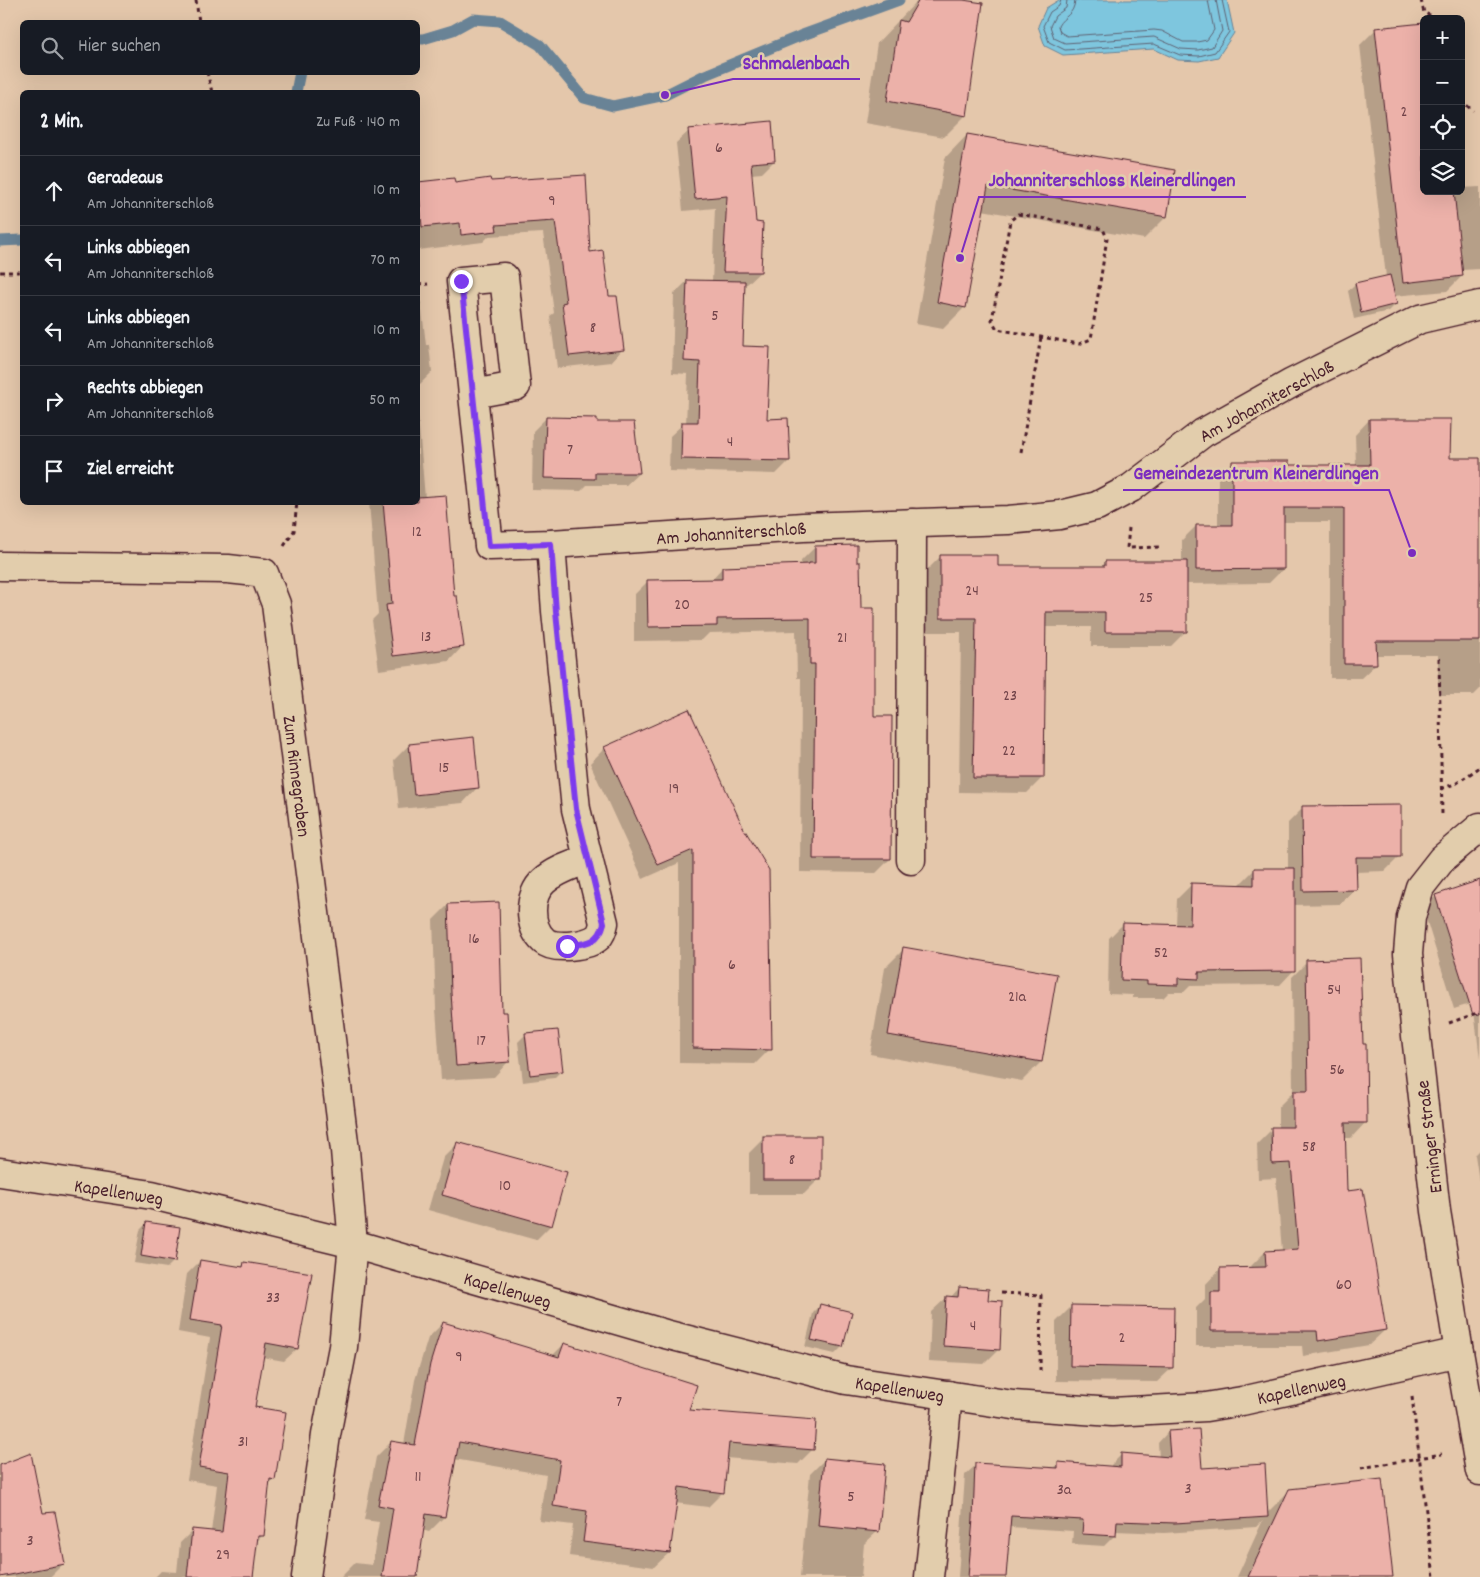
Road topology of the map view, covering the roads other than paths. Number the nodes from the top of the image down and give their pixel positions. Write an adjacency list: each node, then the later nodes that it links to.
1 (1480, 305): 3 (street, Am Johanniterschloß)
2 (473, 394): 4 (street, Am Johanniterschloß)
3 (912, 523): 4 (street, Am Johanniterschloß); 8 (street)
4 (551, 544): 7 (street)
5 (0, 566): 10 (street, Zum Rinnegraben)
6 (1480, 827): 11 (street, Erninger Straße)
7 (588, 859)
8 (911, 860)
9 (0, 1172): 10 (street, Kapellenweg)
10 (353, 1244): 12 (street, Kapellenweg); 14 (street)
11 (1459, 1352): 12 (street, Kapellenweg); 13 (street, Erninger Straße)
12 (948, 1395): 15 (street)
13 (1478, 1460)
14 (306, 1577)
15 (928, 1577)

